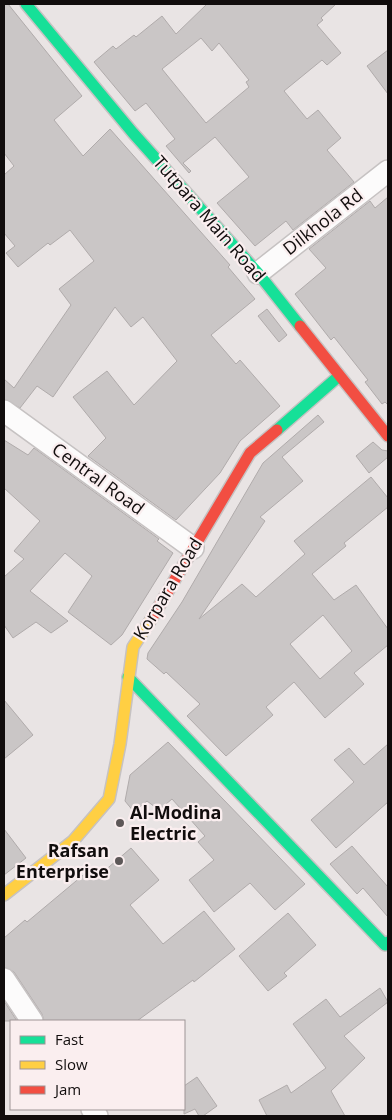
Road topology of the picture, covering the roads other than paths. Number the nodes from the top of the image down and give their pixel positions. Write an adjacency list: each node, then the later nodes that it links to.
1 (26, 4): 3 (street, Tutpara Main Road)
2 (388, 171): 3 (street, Dilkhola Rd)
3 (258, 273): 4 (street, Tutpara Main Road)
4 (339, 376): 6 (street, Tutpara Main Road); 7 (street, Korpara Road)
5 (4, 411): 7 (street, Central Road)
6 (388, 436)
7 (193, 548): 8 (street, Korpara Road)
8 (128, 677): 9 (street, Korpara Road); 10 (street)
9 (4, 895)
10 (388, 942)
11 (4, 979): 12 (street)
12 (31, 1020)

